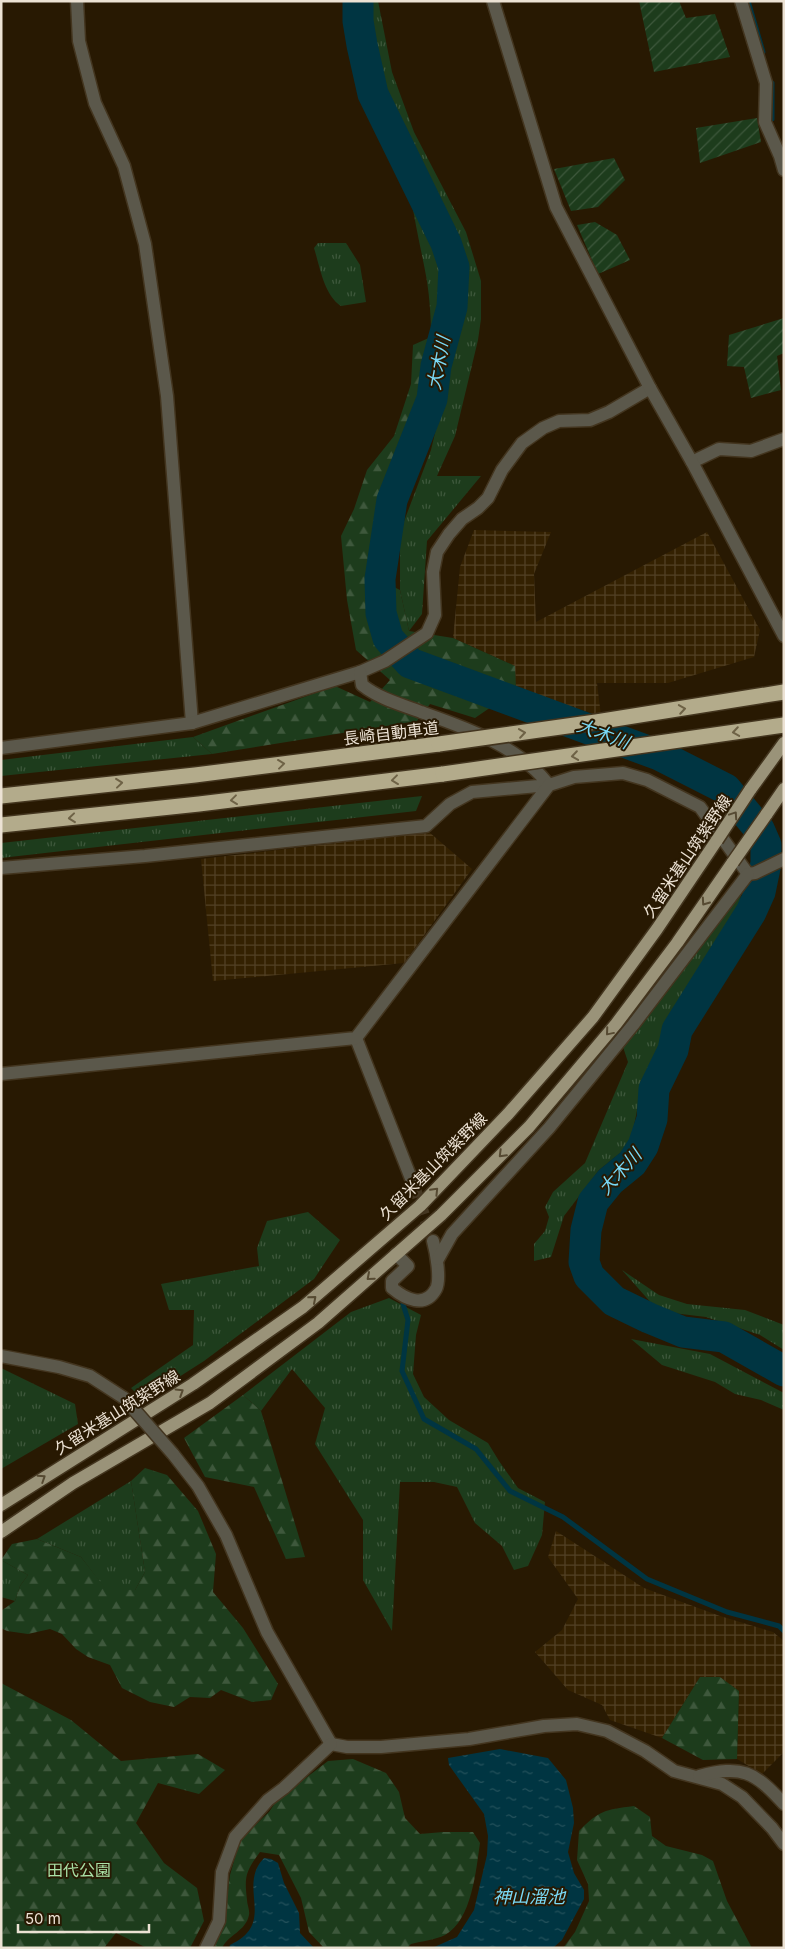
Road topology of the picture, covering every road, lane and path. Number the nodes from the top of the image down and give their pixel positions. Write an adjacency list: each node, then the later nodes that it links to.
1 (77, 1): 11 (street)
2 (493, 1): 5 (street)
3 (741, 1): 4 (street)
4 (784, 170)
5 (650, 388): 7 (street); 9 (street)
6 (784, 439): 7 (street)
7 (692, 462): 8 (street)
8 (784, 636)
9 (360, 672): 11 (street); 15 (street)
10 (784, 692): 17 (highway, 長崎自動車道, one-way to 10, bridge)
11 (192, 723): 14 (street)
12 (784, 725): 18 (highway, one-way to 18, bridge)
13 (784, 743): 29 (main road, 久留米基山筑紫野線, one-way to 13, bridge)
14 (1, 748)
15 (549, 785): 20 (street); 21 (street); 22 (street)
16 (784, 789): 26 (main road, one-way to 26, bridge)
17 (1, 796)
18 (1, 825)
19 (784, 859): 21 (street)
20 (1, 868)
21 (751, 874): 27 (street)
22 (356, 1038): 23 (street); 24 (street)
23 (1, 1074)
24 (414, 1186)
25 (433, 1241): 27 (street)
26 (396, 1254): 27 (street); 30 (main road, one-way to 30)
27 (438, 1259)
28 (1, 1356): 31 (street, bridge)
29 (1, 1505)
30 (1, 1532)
31 (331, 1744): 32 (street); 35 (street)
32 (696, 1777): 33 (street); 34 (street)
33 (784, 1804)
34 (784, 1844)
35 (206, 1948)

